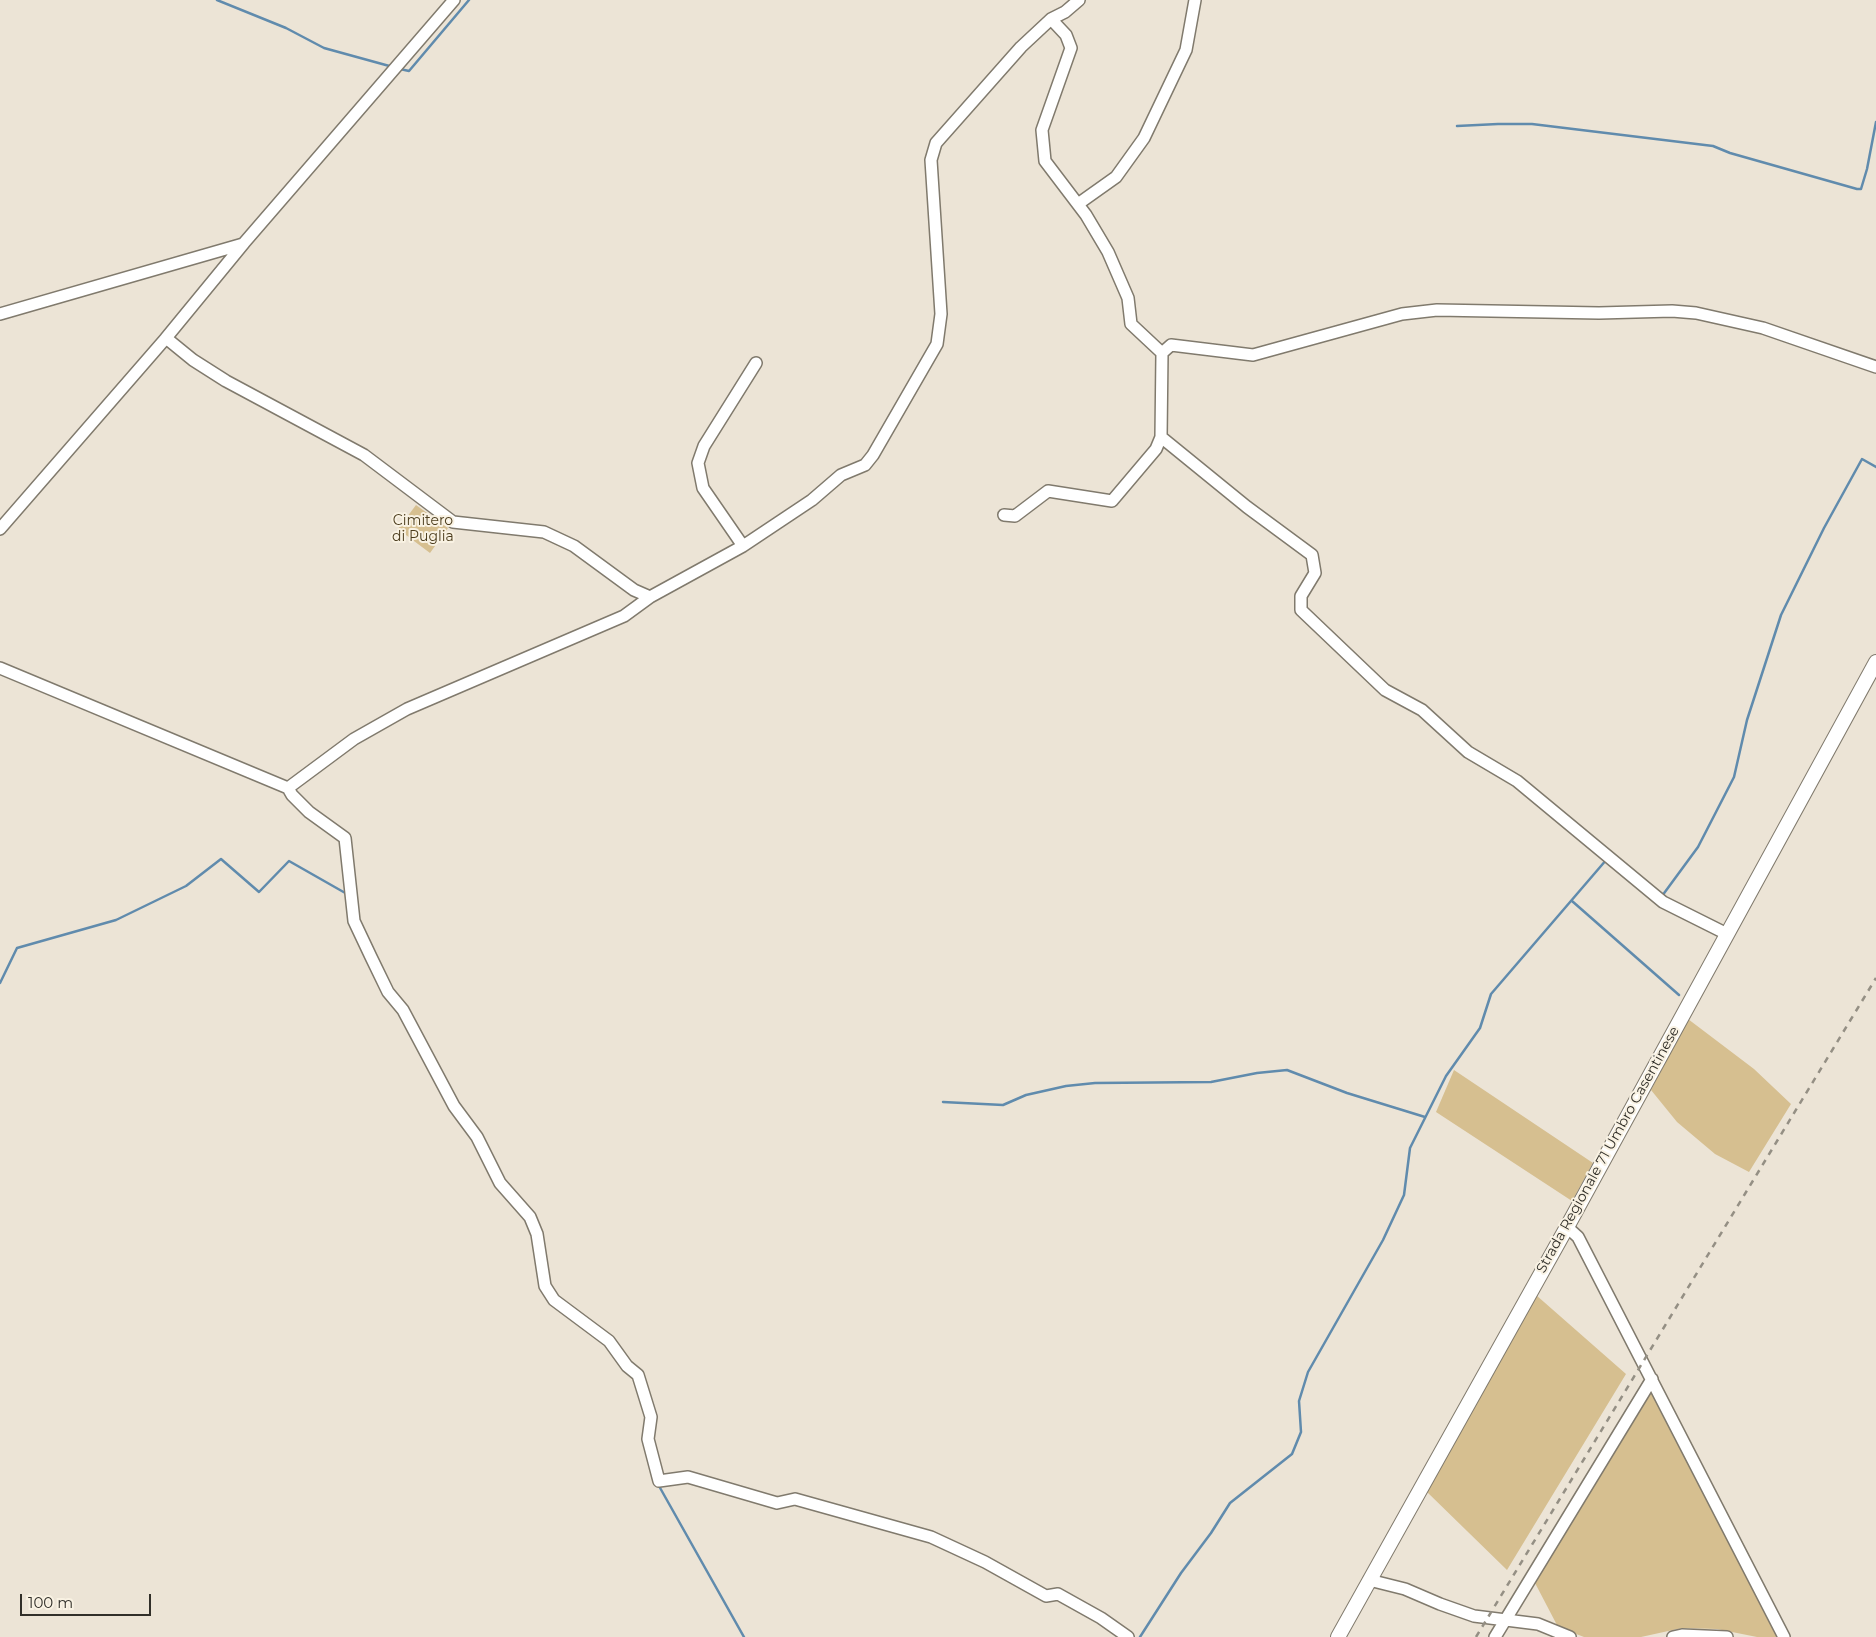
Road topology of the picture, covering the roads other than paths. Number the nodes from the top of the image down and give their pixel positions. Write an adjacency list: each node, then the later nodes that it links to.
1 (454, 0): 6 (street)
2 (1079, 0): 4 (street)
3 (1195, 0): 5 (street)
4 (1051, 18): 5 (street); 15 (street)
5 (1078, 204): 9 (street)
6 (244, 244): 7 (street); 8 (street)
7 (0, 314)
8 (166, 338): 14 (street); 16 (street)
9 (1162, 352): 11 (street); 12 (street)
10 (756, 363): 15 (street)
11 (1876, 367)
12 (1161, 437): 13 (street); 20 (street)
13 (1004, 515)
14 (0, 529)
15 (743, 546): 16 (street)
16 (650, 597): 19 (street)
17 (1876, 662): 20 (main road, Strada Regionale 71 Umbro Casentinese)
18 (0, 668): 19 (street)
19 (288, 788): 25 (street)
20 (1727, 934): 21 (main road, Strada Regionale 71 Umbro Casentinese)
21 (1567, 1226): 22 (street); 23 (main road, Strada Regionale 71 Umbro Casentinese)
22 (1652, 1379): 24 (street); 31 (street)
23 (1369, 1580): 24 (street); 26 (main road, Strada Regionale 71 Umbro Casentinese)
24 (1505, 1619): 27 (street); 28 (street)
25 (1128, 1637)
26 (1338, 1637)
27 (1494, 1637)
28 (1570, 1637)
29 (1672, 1637): 30 (street)
30 (1726, 1637)
31 (1784, 1637)

